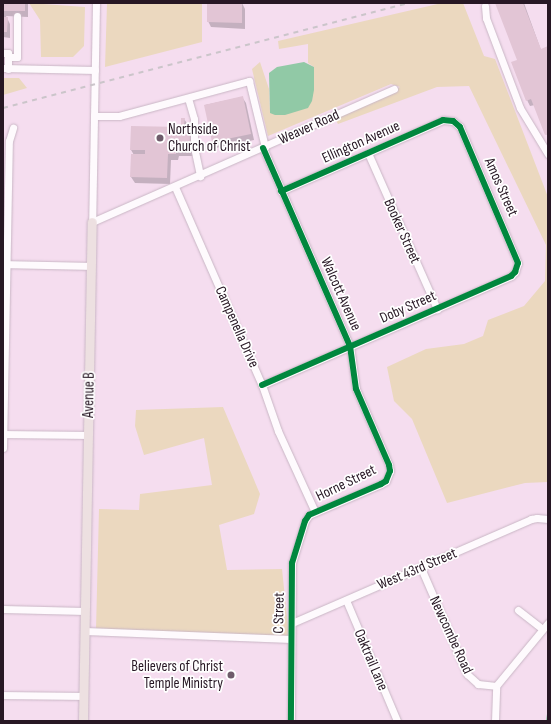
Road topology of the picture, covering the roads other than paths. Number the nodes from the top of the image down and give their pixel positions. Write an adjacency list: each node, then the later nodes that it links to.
1 (96, 3): 6 (street, Avenue B)
2 (485, 6): 14 (street)
3 (17, 16): 4 (street)
4 (5, 55): 5 (street)
5 (5, 68): 6 (street)
6 (95, 70): 9 (street, Avenue B)
7 (394, 89): 12 (street, Weaver Road)
8 (188, 98): 9 (street); 12 (street, Walcott Avenue); 15 (street)
9 (94, 116): 18 (street, Avenue B)
10 (453, 121): 13 (street, Ellington Avenue); 21 (street, Amos Street)
11 (13, 128): 19 (street)
12 (264, 147): 15 (street, Weaver Road); 17 (street, Walcott Avenue)
13 (368, 153): 17 (street, Ellington Avenue); 22 (street, Booker Street)
14 (548, 154)
15 (200, 176): 16 (street, Weaver Road)
16 (175, 187): 18 (street, Weaver Road); 25 (street, Campenella Drive)
17 (281, 191): 23 (street, Walcott Avenue)
18 (92, 222): 20 (main road, Avenue B)
19 (5, 264): 20 (street); 24 (street)
20 (91, 266): 27 (main road, Avenue B)
21 (518, 268): 22 (street, Doby Street)
22 (437, 309): 23 (street, Doby Street)
23 (350, 346): 25 (street, Doby Street); 29 (street, Walcott Avenue)
24 (4, 349): 26 (street)
25 (262, 385): 30 (street, Campenella Drive)
26 (3, 434): 27 (street); 28 (street)
27 (88, 436): 36 (main road, Avenue B)
28 (3, 448)
29 (389, 476): 30 (street, Horne Street)
30 (315, 512): 37 (street, C Street)
31 (545, 518): 32 (street, West 43rd Street)
32 (421, 568): 33 (street, West 43rd Street); 42 (street, Newcombe Road)
33 (346, 600): 37 (street, West 43rd Street); 47 (street, Oaktrail Lane)
34 (3, 609): 36 (street)
35 (518, 610): 39 (street)
36 (85, 611): 40 (main road, Avenue B)
37 (292, 623): 41 (street, C Street)
38 (548, 623): 39 (street)
39 (542, 630): 42 (street)
40 (85, 631): 41 (street); 44 (main road, Avenue B)
41 (291, 639): 46 (street, C Street)
42 (496, 686): 48 (street)
43 (3, 694): 44 (street)
44 (84, 696): 45 (main road, Avenue B)
45 (83, 721)
46 (290, 721)
47 (397, 721)
48 (495, 721)

